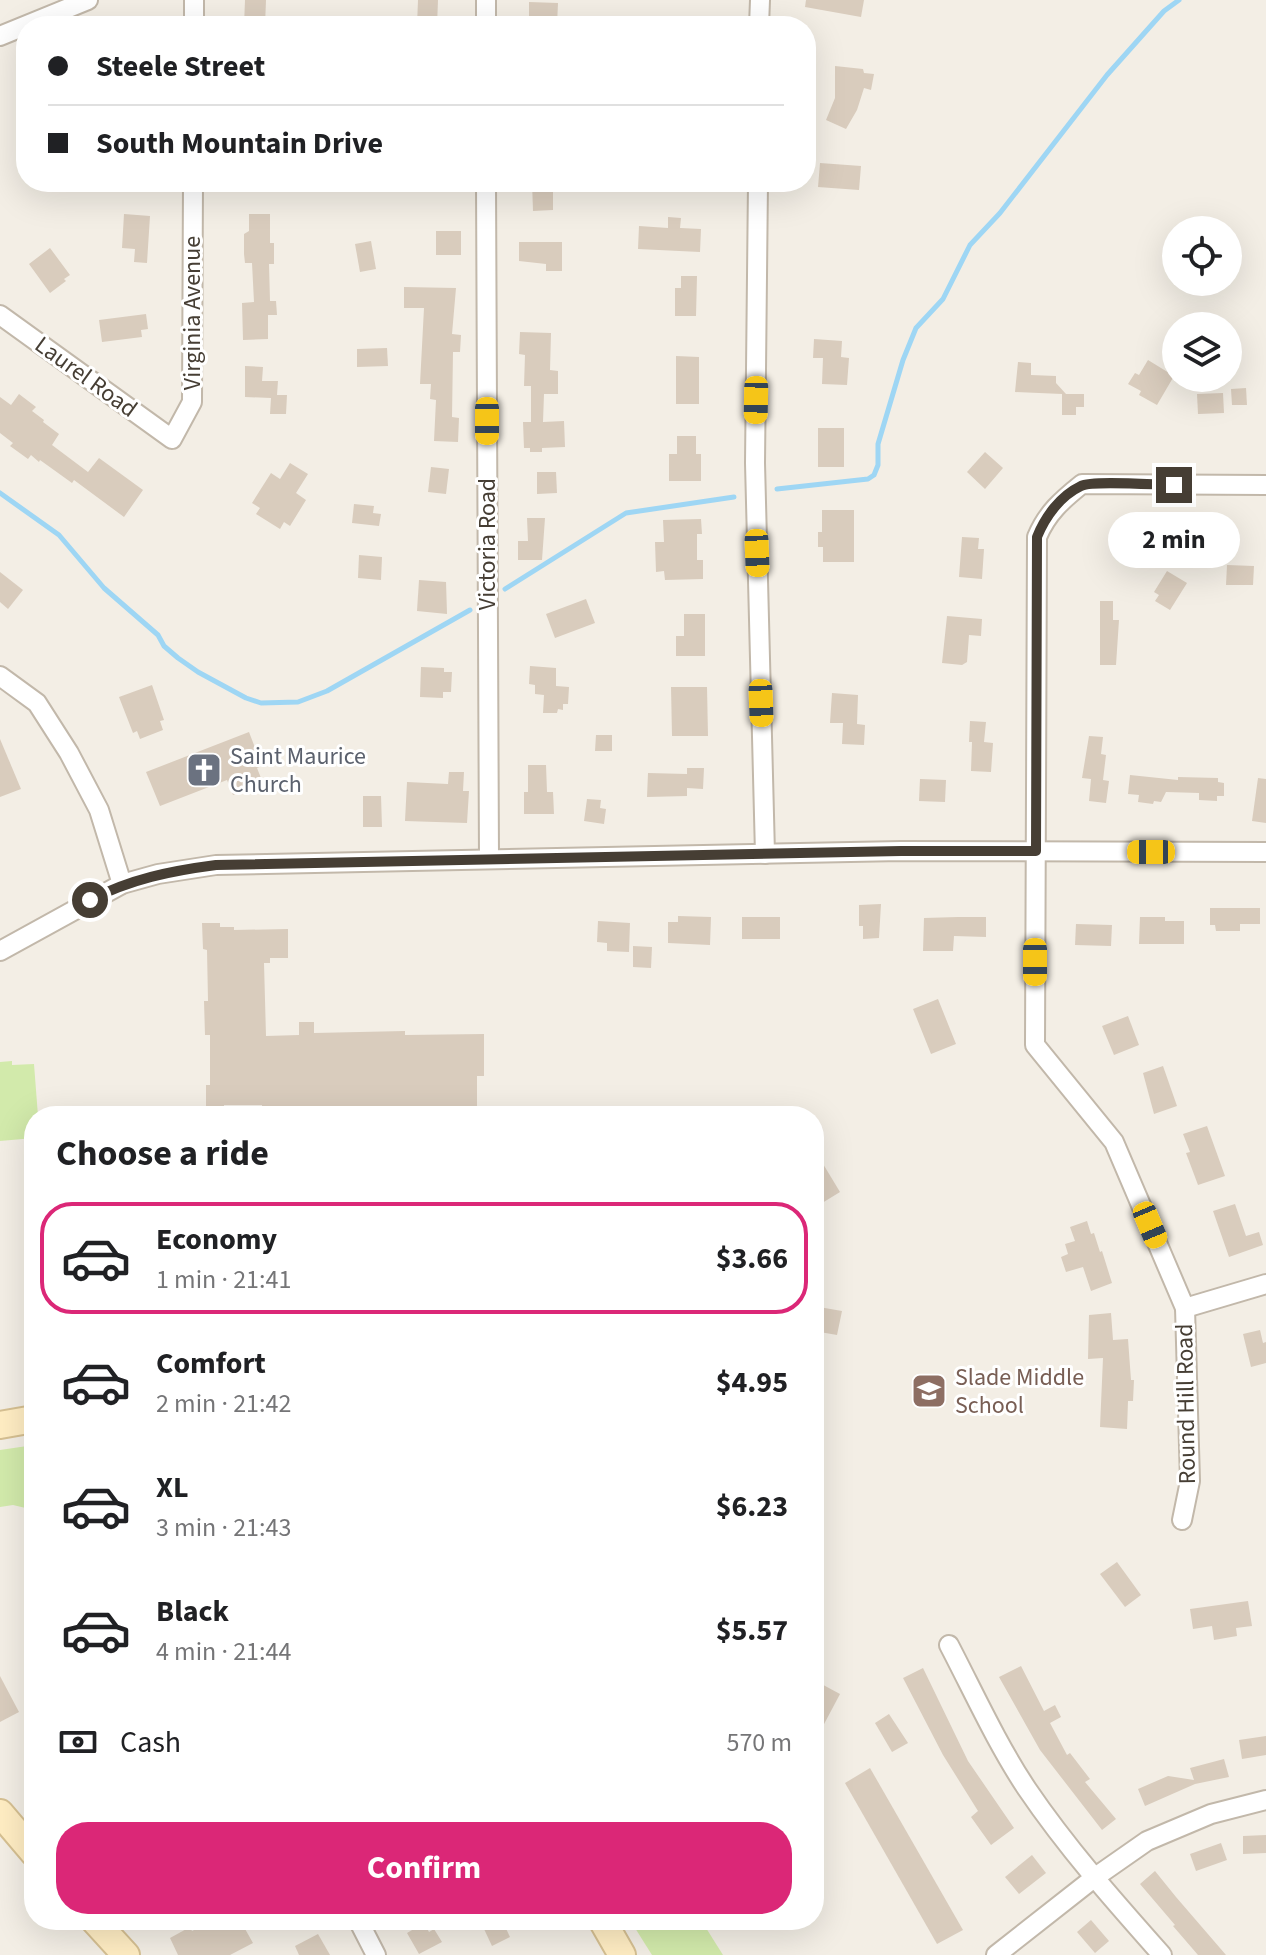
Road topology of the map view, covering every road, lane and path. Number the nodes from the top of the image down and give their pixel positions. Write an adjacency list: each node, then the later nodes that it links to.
1 (88, 0): 2 (street)
2 (49, 16)
3 (193, 192): 7 (street, Virginia Avenue)
4 (486, 192): 13 (street, Victoria Road)
5 (758, 192): 12 (street)
6 (0, 315): 7 (street, Laurel Road)
7 (172, 439)
8 (1266, 485): 10 (street, Round Hill Road)
9 (0, 676): 14 (street)
10 (1036, 851): 11 (street); 12 (street); 17 (street, Round Hill Road)
11 (1266, 852)
12 (765, 854): 13 (street)
13 (489, 858): 14 (street)
14 (122, 884): 15 (street)
15 (0, 951)
16 (1266, 1284): 17 (street)
17 (1185, 1308): 20 (street, Round Hill Road)
18 (24, 1421): 19 (main road)
19 (0, 1425)
20 (1182, 1520)
21 (949, 1645): 25 (street)
22 (1266, 1800): 25 (street)
23 (0, 1813): 24 (main road)
24 (24, 1841)
25 (1094, 1878): 32 (street); 33 (street)
26 (103, 1930): 29 (main road)
27 (363, 1930): 30 (street)
28 (608, 1930): 31 (main road)
29 (126, 1955)
30 (376, 1955)
31 (622, 1955)
32 (996, 1955)
33 (1162, 1955)

